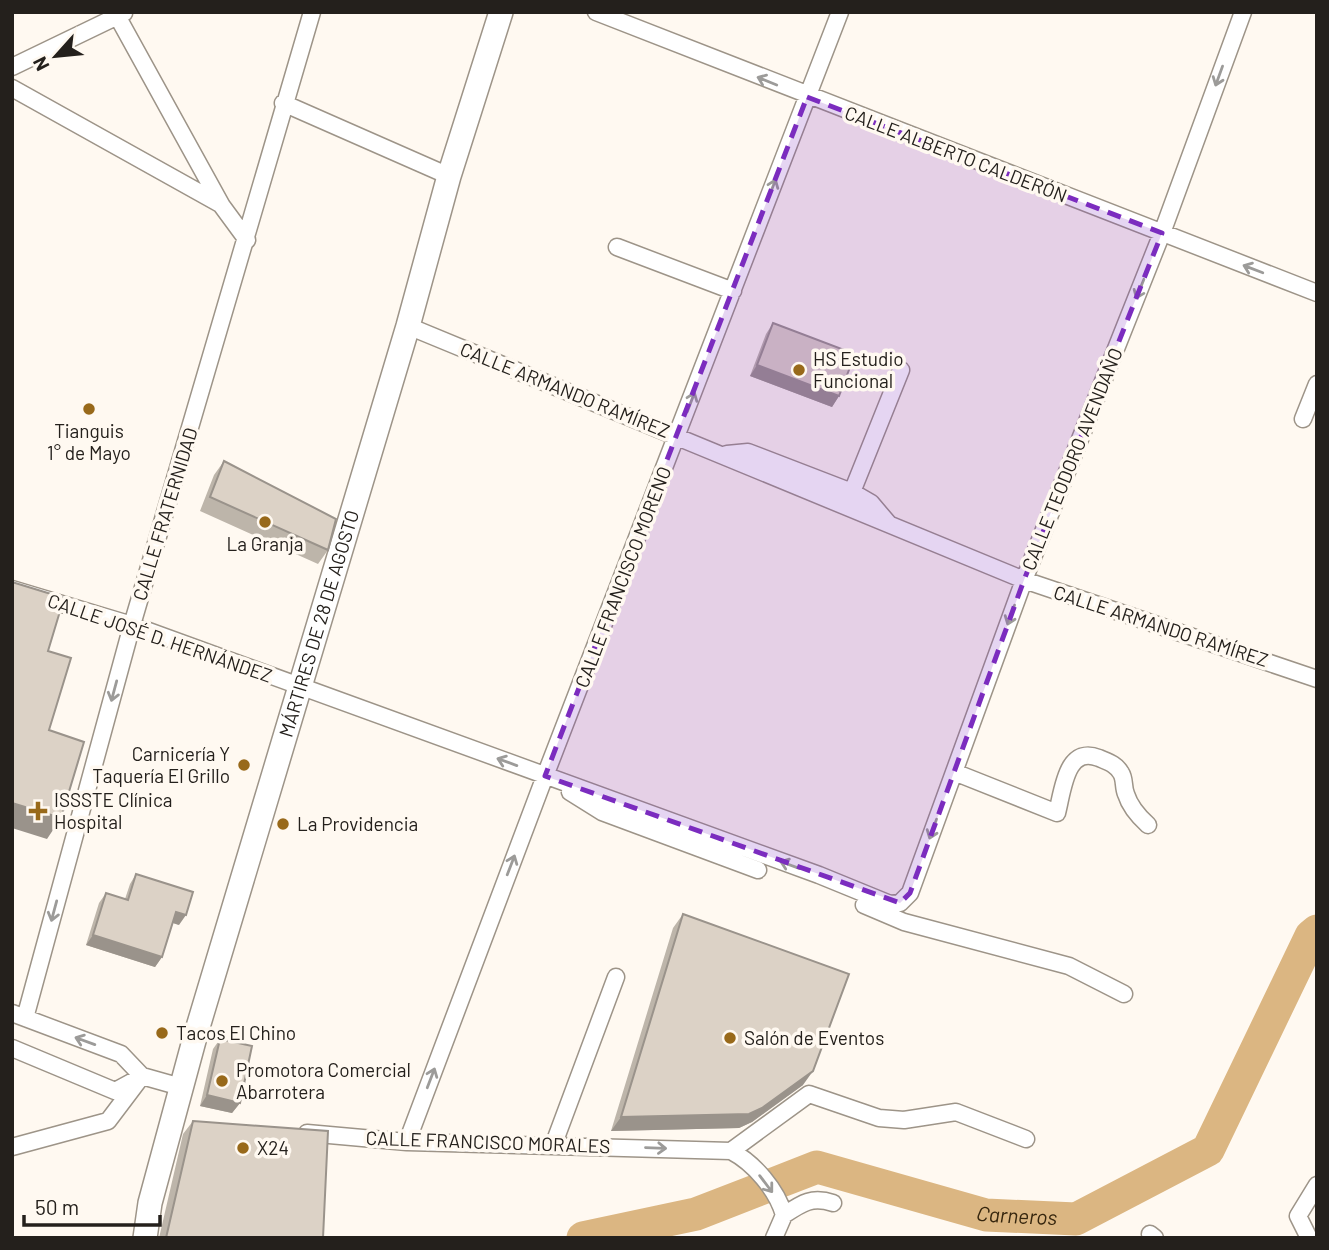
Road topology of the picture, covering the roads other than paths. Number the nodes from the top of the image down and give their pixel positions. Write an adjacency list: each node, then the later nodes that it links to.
1 (312, 12): 10 (street, CALLE FRATERNIDAD)
2 (501, 12): 11 (main road, MÁRTIRES DE 28 DE AGOSTO)
3 (596, 12): 9 (street, CALLE ALBERTO CALDERÓN, one-way to 3)
4 (840, 12): 9 (street, CALLE FRANCISCO MORENO)
5 (1243, 12): 13 (street, CALLE TEODORO AVENDAÑO, one-way to 13)
6 (120, 14): 7 (street); 12 (street)
7 (16, 65): 8 (street)
8 (12, 86): 12 (street)
9 (807, 97): 13 (street, CALLE ALBERTO CALDERÓN); 16 (street, CALLE FRANCISCO MORENO, one-way to 9)
10 (283, 103): 11 (street); 14 (street, CALLE FRATERNIDAD)
11 (449, 176): 18 (main road, MÁRTIRES DE 28 DE AGOSTO)
12 (222, 206): 14 (street)
13 (1162, 233): 17 (street, CALLE ALBERTO CALDERÓN, one-way to 13); 26 (street, CALLE TEODORO AVENDAÑO, one-way to 26)
14 (247, 240): 28 (street, CALLE FRATERNIDAD)
15 (617, 247): 16 (street)
16 (733, 291): 22 (street, CALLE FRANCISCO MORENO, one-way to 16)
17 (1317, 293)
18 (408, 326): 22 (street, CALLE ARMANDO RAMÍREZ); 30 (main road, MÁRTIRES DE 28 DE AGOSTO)
19 (901, 370): 24 (street)
20 (1317, 384): 21 (street)
21 (1303, 419)
22 (678, 436): 23 (street, CALLE ARMANDO RAMÍREZ); 32 (street, CALLE FRANCISCO MORENO)
23 (723, 454): 24 (street, CALLE ARMANDO RAMÍREZ); 25 (street, CALLE ARMANDO RAMÍREZ)
24 (852, 492): 25 (street, CALLE ARMANDO RAMÍREZ)
25 (889, 525): 26 (street, CALLE ARMANDO RAMÍREZ)
26 (1024, 580): 29 (street, CALLE ARMANDO RAMÍREZ); 31 (street, CALLE TEODORO AVENDAÑO, one-way to 31)
27 (12, 589): 28 (street, CALLE JOSÉ D. HERNÁNDEZ)
28 (132, 625): 30 (street, CALLE JOSÉ D. HERNÁNDEZ); 39 (street, CALLE FRATERNIDAD, one-way to 39)
29 (1317, 679)
30 (300, 686): 32 (street, CALLE JOSÉ D. HERNÁNDEZ, one-way to 30); 42 (main road, MÁRTIRES DE 28 DE AGOSTO)
31 (954, 772): 33 (street); 36 (street, CALLE TEODORO AVENDAÑO, one-way to 36)
32 (545, 776): 34 (street, CALLE JOSÉ D. HERNÁNDEZ); 35 (street, CALLE JOSÉ D. HERNÁNDEZ, one-way to 32); 45 (street, CALLE FRANCISCO MORENO, one-way to 32)
33 (1148, 825)
34 (758, 870)
35 (819, 875): 36 (street, CALLE JOSÉ D. HERNÁNDEZ); 38 (street, CALLE JOSÉ D. HERNÁNDEZ)
36 (900, 903)
37 (616, 977): 46 (street)
38 (1124, 994)
39 (19, 1016): 41 (street, one-way to 39)
40 (12, 1048): 41 (street)
41 (142, 1076): 42 (street); 47 (street)
42 (181, 1087): 52 (main road, MÁRTIRES DE 28 DE AGOSTO)
43 (295, 1132): 45 (street, CALLE FRANCISCO MORALES)
44 (1026, 1139): 48 (street)
45 (407, 1142): 46 (street, CALLE FRANCISCO MORALES)
46 (554, 1146): 48 (street, CALLE FRANCISCO MORALES, one-way to 48)
47 (12, 1147)
48 (731, 1151): 51 (street, one-way to 51)
49 (1317, 1185): 54 (street)
50 (833, 1203): 51 (street)
51 (783, 1209): 53 (street)
52 (145, 1238)
53 (774, 1238)
54 (1309, 1238)

